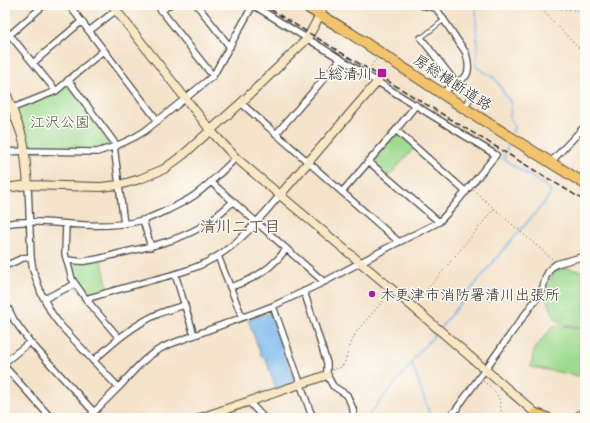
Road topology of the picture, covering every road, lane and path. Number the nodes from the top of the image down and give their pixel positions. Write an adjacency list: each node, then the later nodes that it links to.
1 (44, 5): 20 (street)
2 (70, 5): 18 (street)
3 (123, 5): 13 (street)
4 (157, 5): 15 (street)
5 (169, 5): 15 (street)
6 (198, 5): 24 (street)
7 (253, 5): 22 (street); 24 (street)
8 (304, 5): 14 (highway, 房総横断道路)
9 (421, 5): 11 (street)
10 (521, 5): 12 (path)
11 (438, 6): 17 (street)
12 (539, 7): 16 (path); 27 (path)
13 (114, 8): 19 (street); 39 (street)
14 (322, 10): 22 (street); 26 (highway, 房総横断道路)
15 (162, 11): 31 (street)
16 (585, 11)
17 (444, 20): 21 (lane); 34 (street)
18 (82, 21): 19 (street); 29 (street)
19 (89, 31): 25 (street)
20 (10, 35): 23 (street); 29 (street)
21 (421, 38): 34 (street)
22 (307, 39): 28 (street); 40 (street)
23 (5, 40)
24 (230, 47): 31 (street)
25 (104, 50): 32 (street); 44 (street)
26 (380, 52): 30 (path); 37 (highway, 房総横断道路)
27 (585, 54)
28 (340, 59): 33 (street); 48 (street)
29 (33, 63): 36 (street)
30 (380, 72)
31 (213, 76): 39 (street)
32 (68, 80): 36 (street); 49 (street)
33 (378, 81): 41 (street); 54 (street)
34 (456, 83): 37 (street)
35 (5, 91): 43 (street)
36 (56, 91): 43 (street)
37 (442, 93): 42 (highway, 房総横断道路)
38 (473, 93): 42 (street)
39 (185, 99): 44 (street); 47 (street)
40 (241, 104): 47 (street); 48 (street)
41 (416, 105): 46 (street); 61 (street)
42 (464, 108): 55 (highway, 房総横断道路)
43 (9, 109): 50 (street)
44 (158, 120): 49 (street)
45 (585, 126): 55 (street)
46 (396, 130): 53 (street); 61 (street)
47 (211, 131): 52 (street); 59 (street)
48 (276, 134): 54 (street)
49 (116, 146): 50 (street); 59 (street)
50 (25, 151): 51 (street); 58 (street)
51 (5, 152)
52 (236, 158): 56 (street); 63 (street)
53 (368, 161): 62 (street); 68 (street)
54 (308, 162): 62 (street); 63 (street)
55 (550, 163): 57 (highway, 房総横断道路)
56 (211, 182): 64 (street); 66 (street)
57 (585, 184)
58 (28, 185): 59 (street); 60 (street); 67 (street)
59 (119, 185): 72 (street)
60 (5, 188)
61 (468, 190): 65 (path); 68 (street)
62 (342, 192): 73 (street)
63 (280, 195): 69 (street); 80 (street)
64 (233, 202): 69 (street); 74 (street)
65 (494, 209): 81 (path); 94 (path)
66 (143, 220): 72 (street); 74 (street)
67 (29, 222): 70 (street); 71 (street); 78 (street)
68 (439, 222): 73 (street)
69 (257, 223): 75 (street); 76 (street)
70 (5, 224)
71 (66, 224): 72 (street); 79 (street)
72 (124, 224)
73 (399, 242): 80 (street)
74 (151, 247): 79 (street)
75 (286, 249): 84 (street); 86 (street)
76 (218, 256): 83 (street); 86 (street)
77 (585, 256): 81 (street)
78 (31, 257): 82 (street); 89 (street)
79 (66, 260): 85 (street)
80 (360, 263): 84 (street); 87 (street)
81 (558, 264): 103 (street)
82 (5, 266)
83 (175, 274): 90 (street); 92 (street)
84 (324, 282): 88 (street)
85 (75, 284): 89 (street); 90 (street)
86 (230, 287): 96 (street)
87 (393, 290): 94 (street); 104 (path)
88 (304, 292): 93 (street); 104 (street)
89 (44, 299): 100 (street)
90 (86, 300): 98 (street)
91 (5, 302): 95 (street)
92 (184, 305): 97 (street); 98 (street)
93 (273, 306): 96 (street); 106 (street)
94 (412, 307): 103 (street)
95 (7, 315): 99 (street)
96 (242, 317): 97 (street)
97 (194, 335): 107 (street)
98 (119, 338): 100 (street)
99 (30, 342): 101 (street); 109 (street)
100 (93, 361): 107 (street)
101 (5, 362)
102 (5, 367): 113 (street)
103 (485, 370): 105 (street); 112 (street)
104 (327, 374): 106 (street); 118 (street)
105 (479, 378): 119 (street); 120 (path)
106 (301, 384): 108 (street); 117 (street)
107 (118, 388): 109 (street)
108 (249, 402): 111 (street); 116 (street)
109 (94, 412): 114 (street)
110 (585, 412): 122 (highway)
111 (215, 416): 115 (street)
112 (538, 416): 121 (highway)
113 (51, 418)
114 (88, 418)
115 (200, 418)
116 (264, 418)
117 (314, 418)
118 (354, 418)
119 (448, 418)
120 (505, 418)
121 (547, 418)
122 (578, 418)

